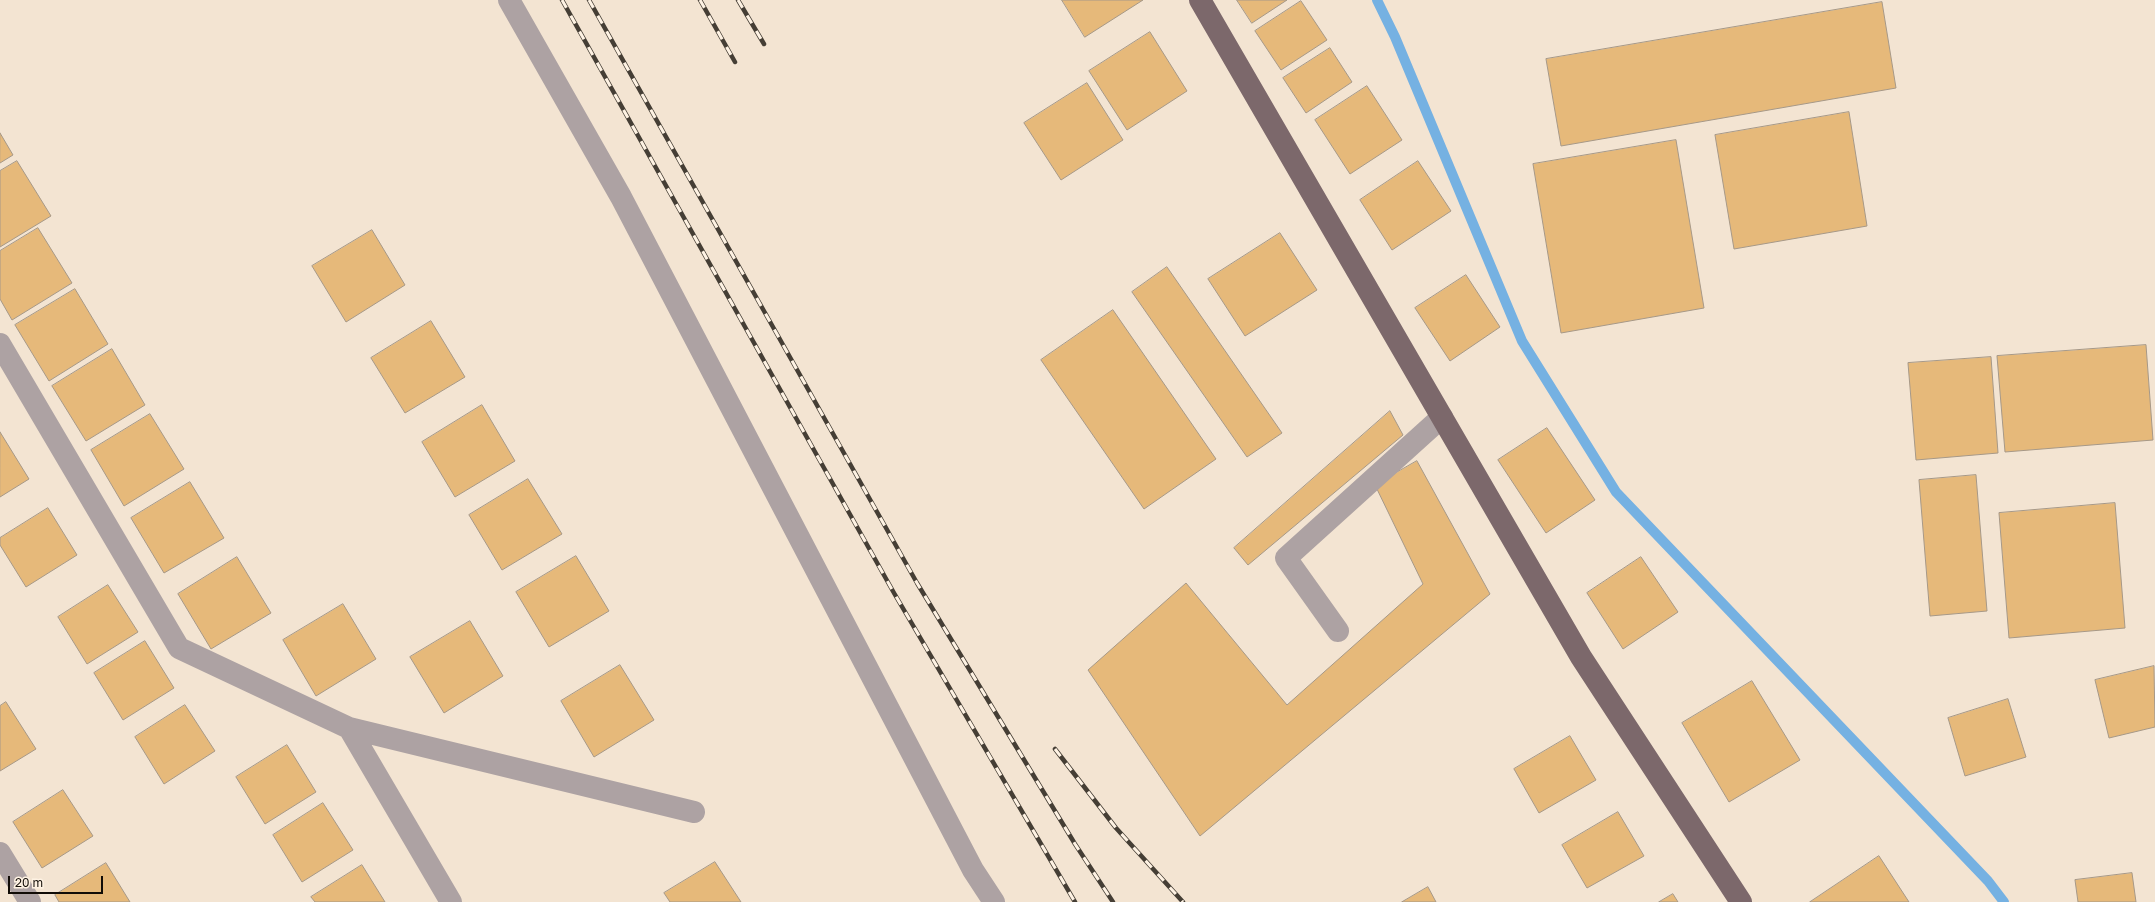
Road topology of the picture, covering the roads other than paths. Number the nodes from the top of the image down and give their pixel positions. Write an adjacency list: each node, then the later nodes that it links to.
1 (509, 0): 11 (street)
2 (1200, 0): 4 (main road)
3 (0, 344): 6 (street)
4 (1442, 417): 5 (street); 12 (main road)
5 (1338, 631)
6 (349, 728): 7 (street); 10 (street)
7 (694, 812)
8 (0, 852): 9 (street)
9 (30, 902)
10 (451, 902)
11 (994, 902)
12 (1741, 902)

